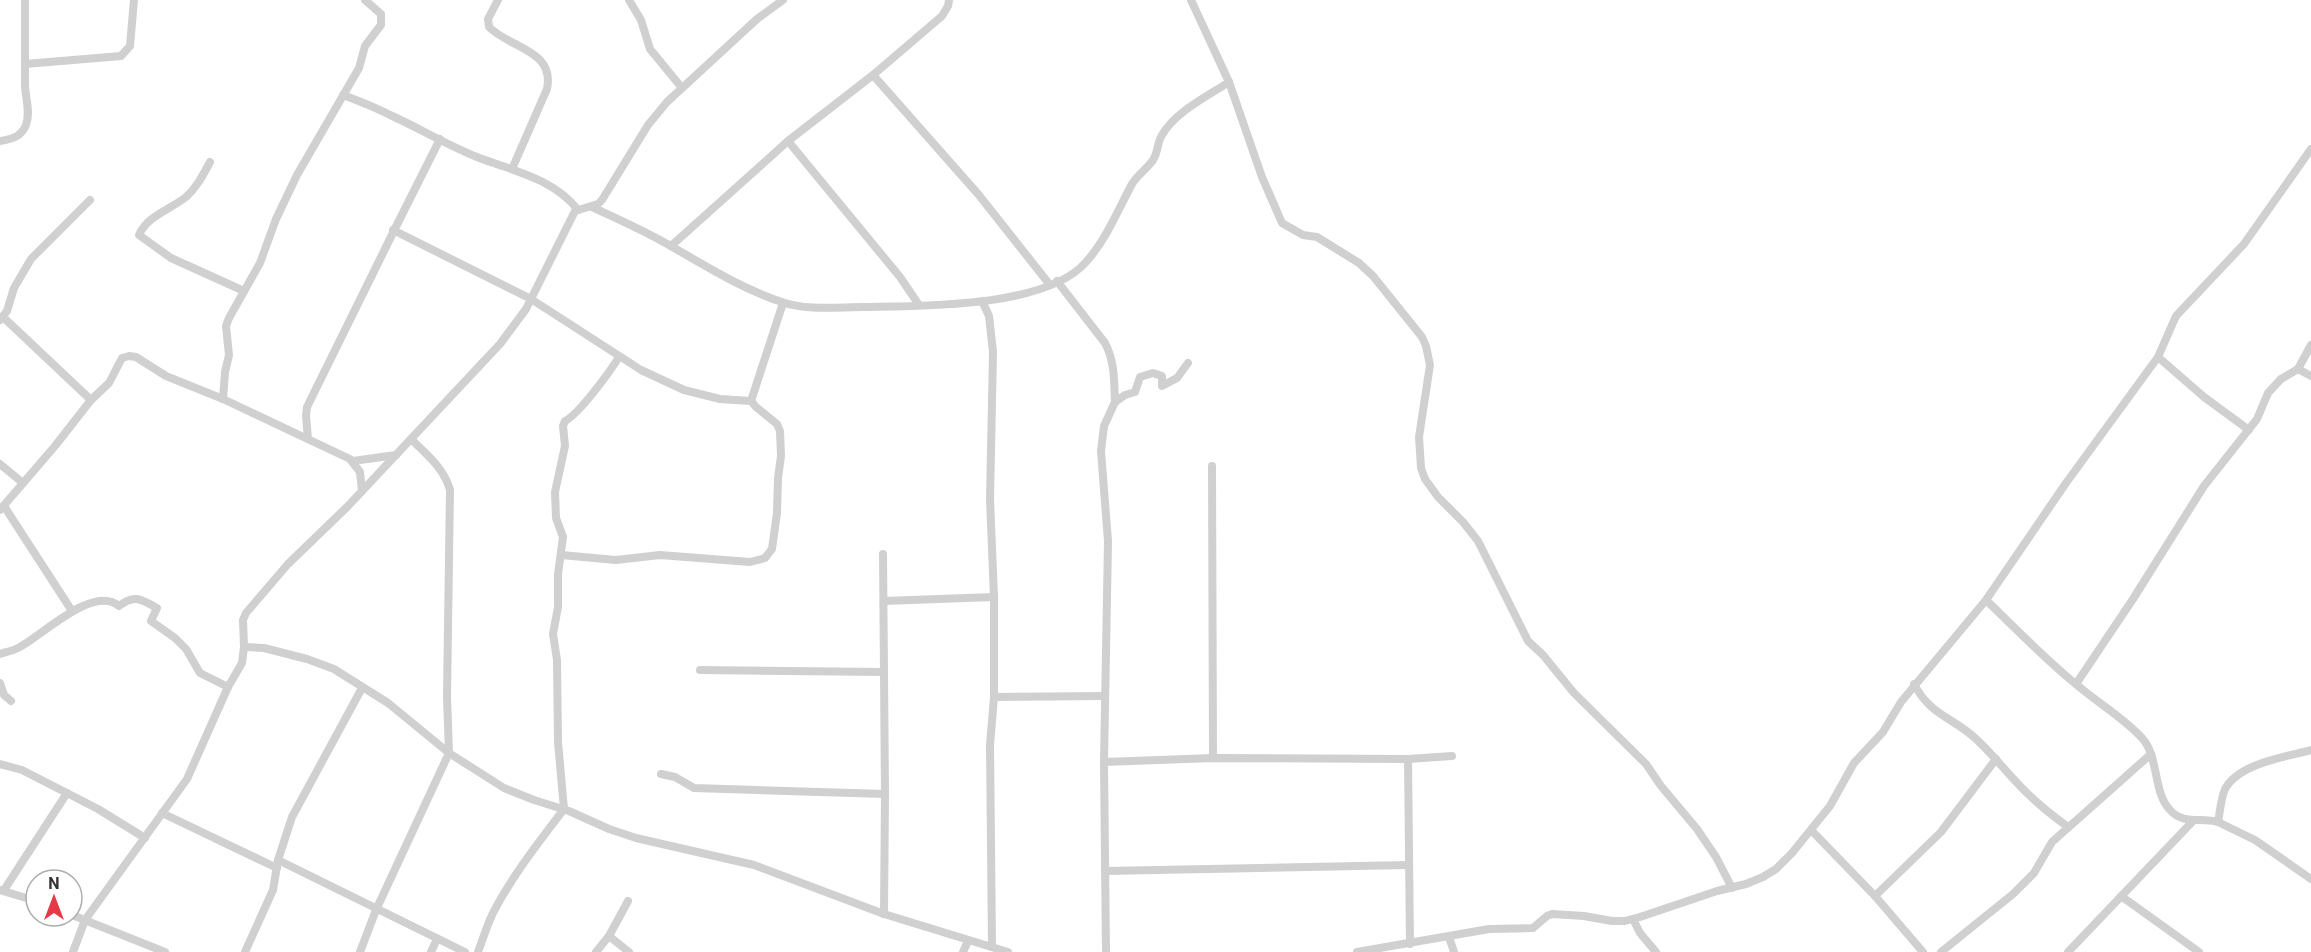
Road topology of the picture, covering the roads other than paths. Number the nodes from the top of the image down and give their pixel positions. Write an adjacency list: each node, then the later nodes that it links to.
1 (25, 0): 9 (street)
2 (134, 0): 9 (street)
3 (365, 0): 13 (street)
4 (498, 0): 19 (street)
5 (630, 0): 12 (street)
6 (783, 0): 12 (street)
7 (949, 0): 10 (street)
8 (1191, 0): 11 (street)
9 (25, 64): 15 (street)
10 (873, 75): 16 (street); 25 (street)
11 (1229, 82): 25 (street); 93 (street)
12 (682, 88): 21 (street)
13 (343, 95): 14 (street); 26 (street)
14 (440, 139): 19 (street); 23 (street)
15 (0, 141)
16 (788, 141): 24 (street); 30 (street)
17 (2311, 148): 34 (street)
18 (210, 162): 26 (street)
19 (512, 169): 22 (street)
20 (90, 200): 31 (street)
21 (592, 207): 22 (street); 24 (street)
22 (578, 210): 27 (street)
23 (393, 230): 27 (street); 43 (street)
24 (671, 246): 29 (street)
25 (1054, 283): 28 (street); 41 (street)
26 (244, 291): 38 (street)
27 (531, 299): 33 (street); 44 (street)
28 (982, 301): 30 (street); 54 (street)
29 (783, 303): 30 (street); 40 (street)
30 (919, 305)
31 (1, 318): 39 (street)
32 (2311, 345): 36 (street)
33 (619, 357): 40 (street); 53 (street)
34 (2158, 357): 42 (street); 55 (street)
35 (1188, 363): 41 (street)
36 (2298, 369): 37 (street); 42 (street)
37 (2311, 376)
38 (223, 399): 39 (street); 43 (street)
39 (91, 400): 49 (street)
40 (751, 401): 53 (street)
41 (1115, 402): 67 (street)
42 (2249, 430): 64 (street)
43 (308, 439): 46 (street)
44 (411, 439): 45 (street); 71 (street)
45 (396, 455): 46 (street); 50 (street)
46 (353, 461): 50 (street)
47 (0, 464): 49 (street)
48 (1212, 465): 74 (street)
49 (23, 483): 51 (street)
50 (362, 491): 58 (street)
51 (2, 508): 57 (street)
52 (882, 554): 56 (street)
53 (561, 555): 82 (street)
54 (994, 597): 56 (street); 68 (street)
55 (1986, 600): 63 (street); 64 (street)
56 (884, 601): 61 (street)
57 (72, 611): 59 (street); 65 (street)
58 (244, 647): 65 (street); 66 (street)
59 (0, 654)
60 (700, 670): 61 (street)
61 (884, 672): 81 (street)
62 (0, 683): 69 (street)
63 (1914, 684): 76 (street); 87 (street)
64 (2076, 684): 72 (street)
65 (228, 687): 83 (street)
66 (362, 688): 71 (street); 89 (street)
67 (1105, 696): 68 (street); 77 (street)
68 (994, 698): 108 (street)
69 (11, 701)
70 (2311, 750): 85 (street)
71 (449, 753): 82 (street); 99 (street)
72 (2151, 754): 84 (street); 86 (street)
73 (1452, 756): 75 (street)
74 (1213, 758): 75 (street); 77 (street)
75 (1408, 759): 90 (street)
76 (1996, 759): 86 (street); 95 (street)
77 (1104, 762): 91 (street)
78 (0, 764): 80 (street)
79 (661, 774): 81 (street)
80 (67, 793): 88 (street); 94 (street)
81 (885, 794): 100 (street)
82 (564, 810): 100 (street); 115 (street)
83 (162, 813): 88 (street); 89 (street)
84 (2193, 820): 85 (street); 96 (street)
85 (2218, 822): 92 (street)
86 (2068, 827): 125 (street)
87 (1812, 831): 93 (street); 95 (street)
88 (145, 838): 102 (street)
89 (277, 864): 99 (street); 111 (street)
90 (1409, 865): 91 (street); 107 (street)
91 (1105, 871): 120 (street)
92 (2311, 879)
93 (1732, 888): 101 (street)
94 (2, 890): 97 (street)
95 (1875, 896): 124 (street)
96 (2121, 896): 126 (street); 127 (street)
97 (24, 897)
98 (628, 901): 103 (street)
99 (376, 910): 105 (street); 112 (street)
100 (884, 914): 106 (street)
101 (1633, 919): 104 (street); 123 (street)
102 (86, 920): 109 (street); 110 (street)
103 (609, 936): 116 (street); 117 (street)
104 (1449, 937): 107 (street); 122 (street)
105 (437, 939): 113 (street); 114 (street)
106 (968, 941): 108 (street); 118 (street)
107 (1410, 944): 121 (street)
108 (992, 947): 119 (street)
109 (73, 952)
110 (165, 952)
111 (245, 952)
112 (360, 952)
113 (431, 952)
114 (465, 952)
115 (478, 952)
116 (596, 952)
117 (629, 952)
118 (963, 952)
119 (1008, 952)
120 (1106, 952)
121 (1357, 952)
122 (1454, 952)
123 (1656, 952)
124 (1923, 952)
125 (1941, 952)
126 (2068, 952)
127 (2199, 952)

